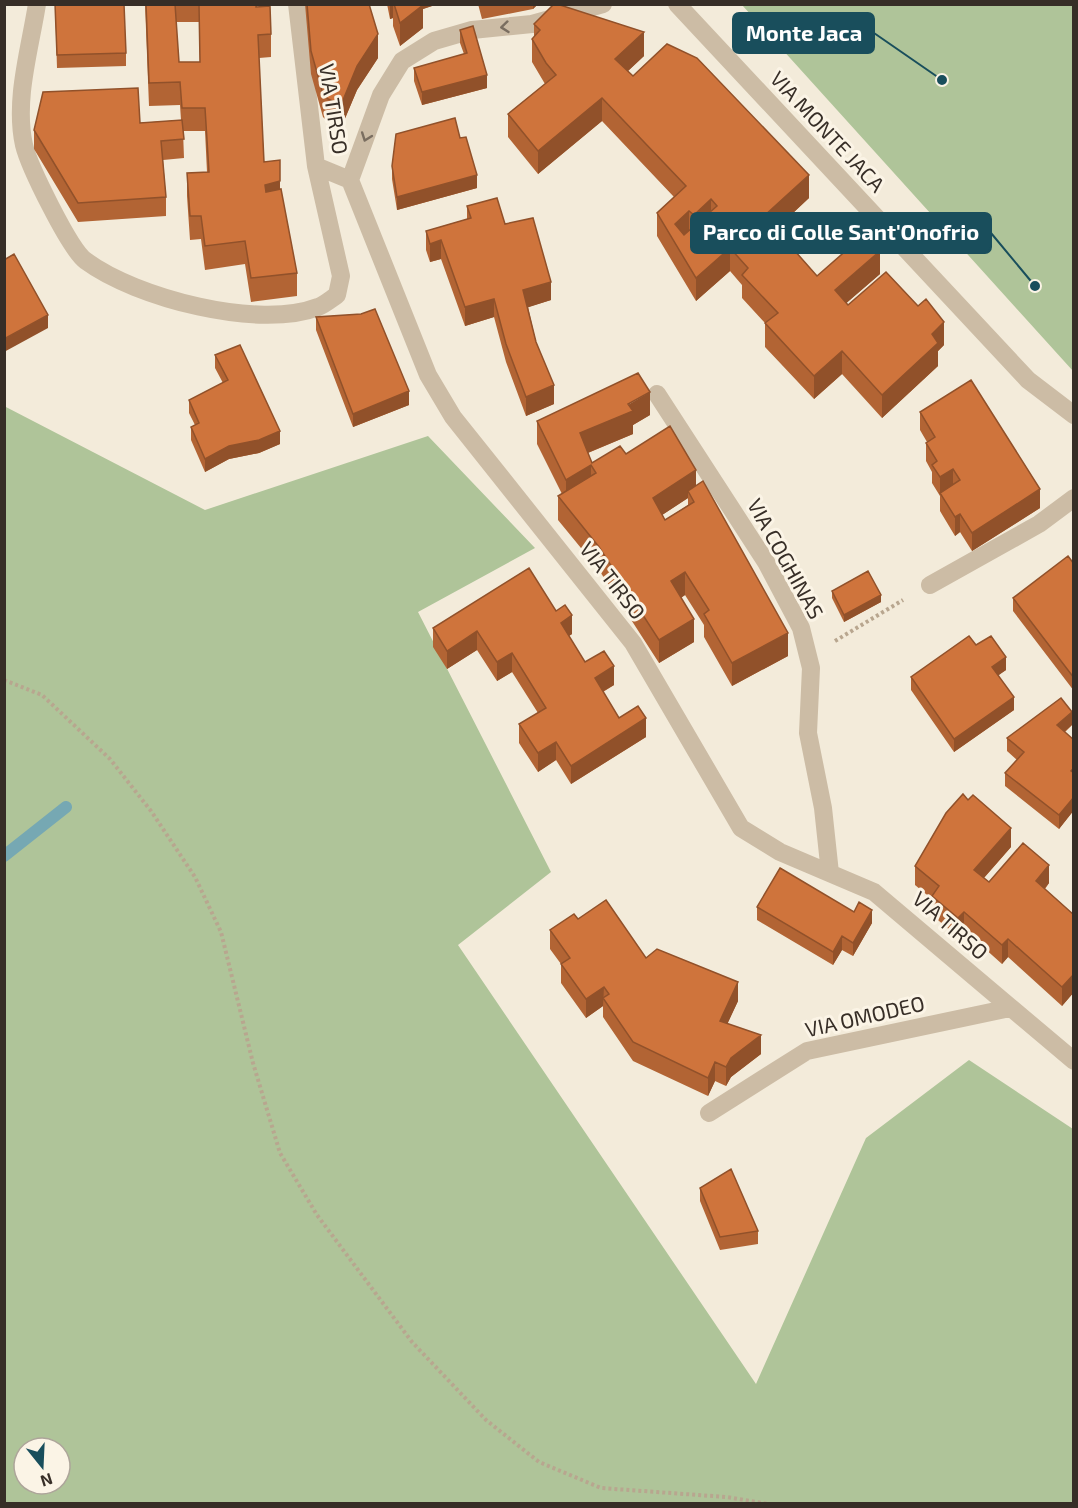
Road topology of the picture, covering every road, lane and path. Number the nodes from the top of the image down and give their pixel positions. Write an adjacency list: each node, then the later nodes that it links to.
1 (38, 4): 5 (street)
2 (297, 4): 5 (street, VIA TIRSO)
3 (603, 4): 6 (street, one-way to 6)
4 (677, 4): 8 (street, VIA MONTE JACA)
5 (316, 166): 6 (street, VIA TIRSO)
6 (350, 180): 13 (street, VIA TIRSO)
7 (657, 394): 13 (street, VIA COGHINAS)
8 (1074, 415)
9 (1074, 498): 10 (street)
10 (930, 585): 11 (path)
11 (830, 643)
12 (4, 680): 17 (path)
13 (830, 873): 14 (street, VIA TIRSO)
14 (1010, 1008): 15 (street, VIA TIRSO); 16 (street, VIA OMODEO)
15 (1074, 1061)
16 (709, 1113)
17 (768, 1503)

